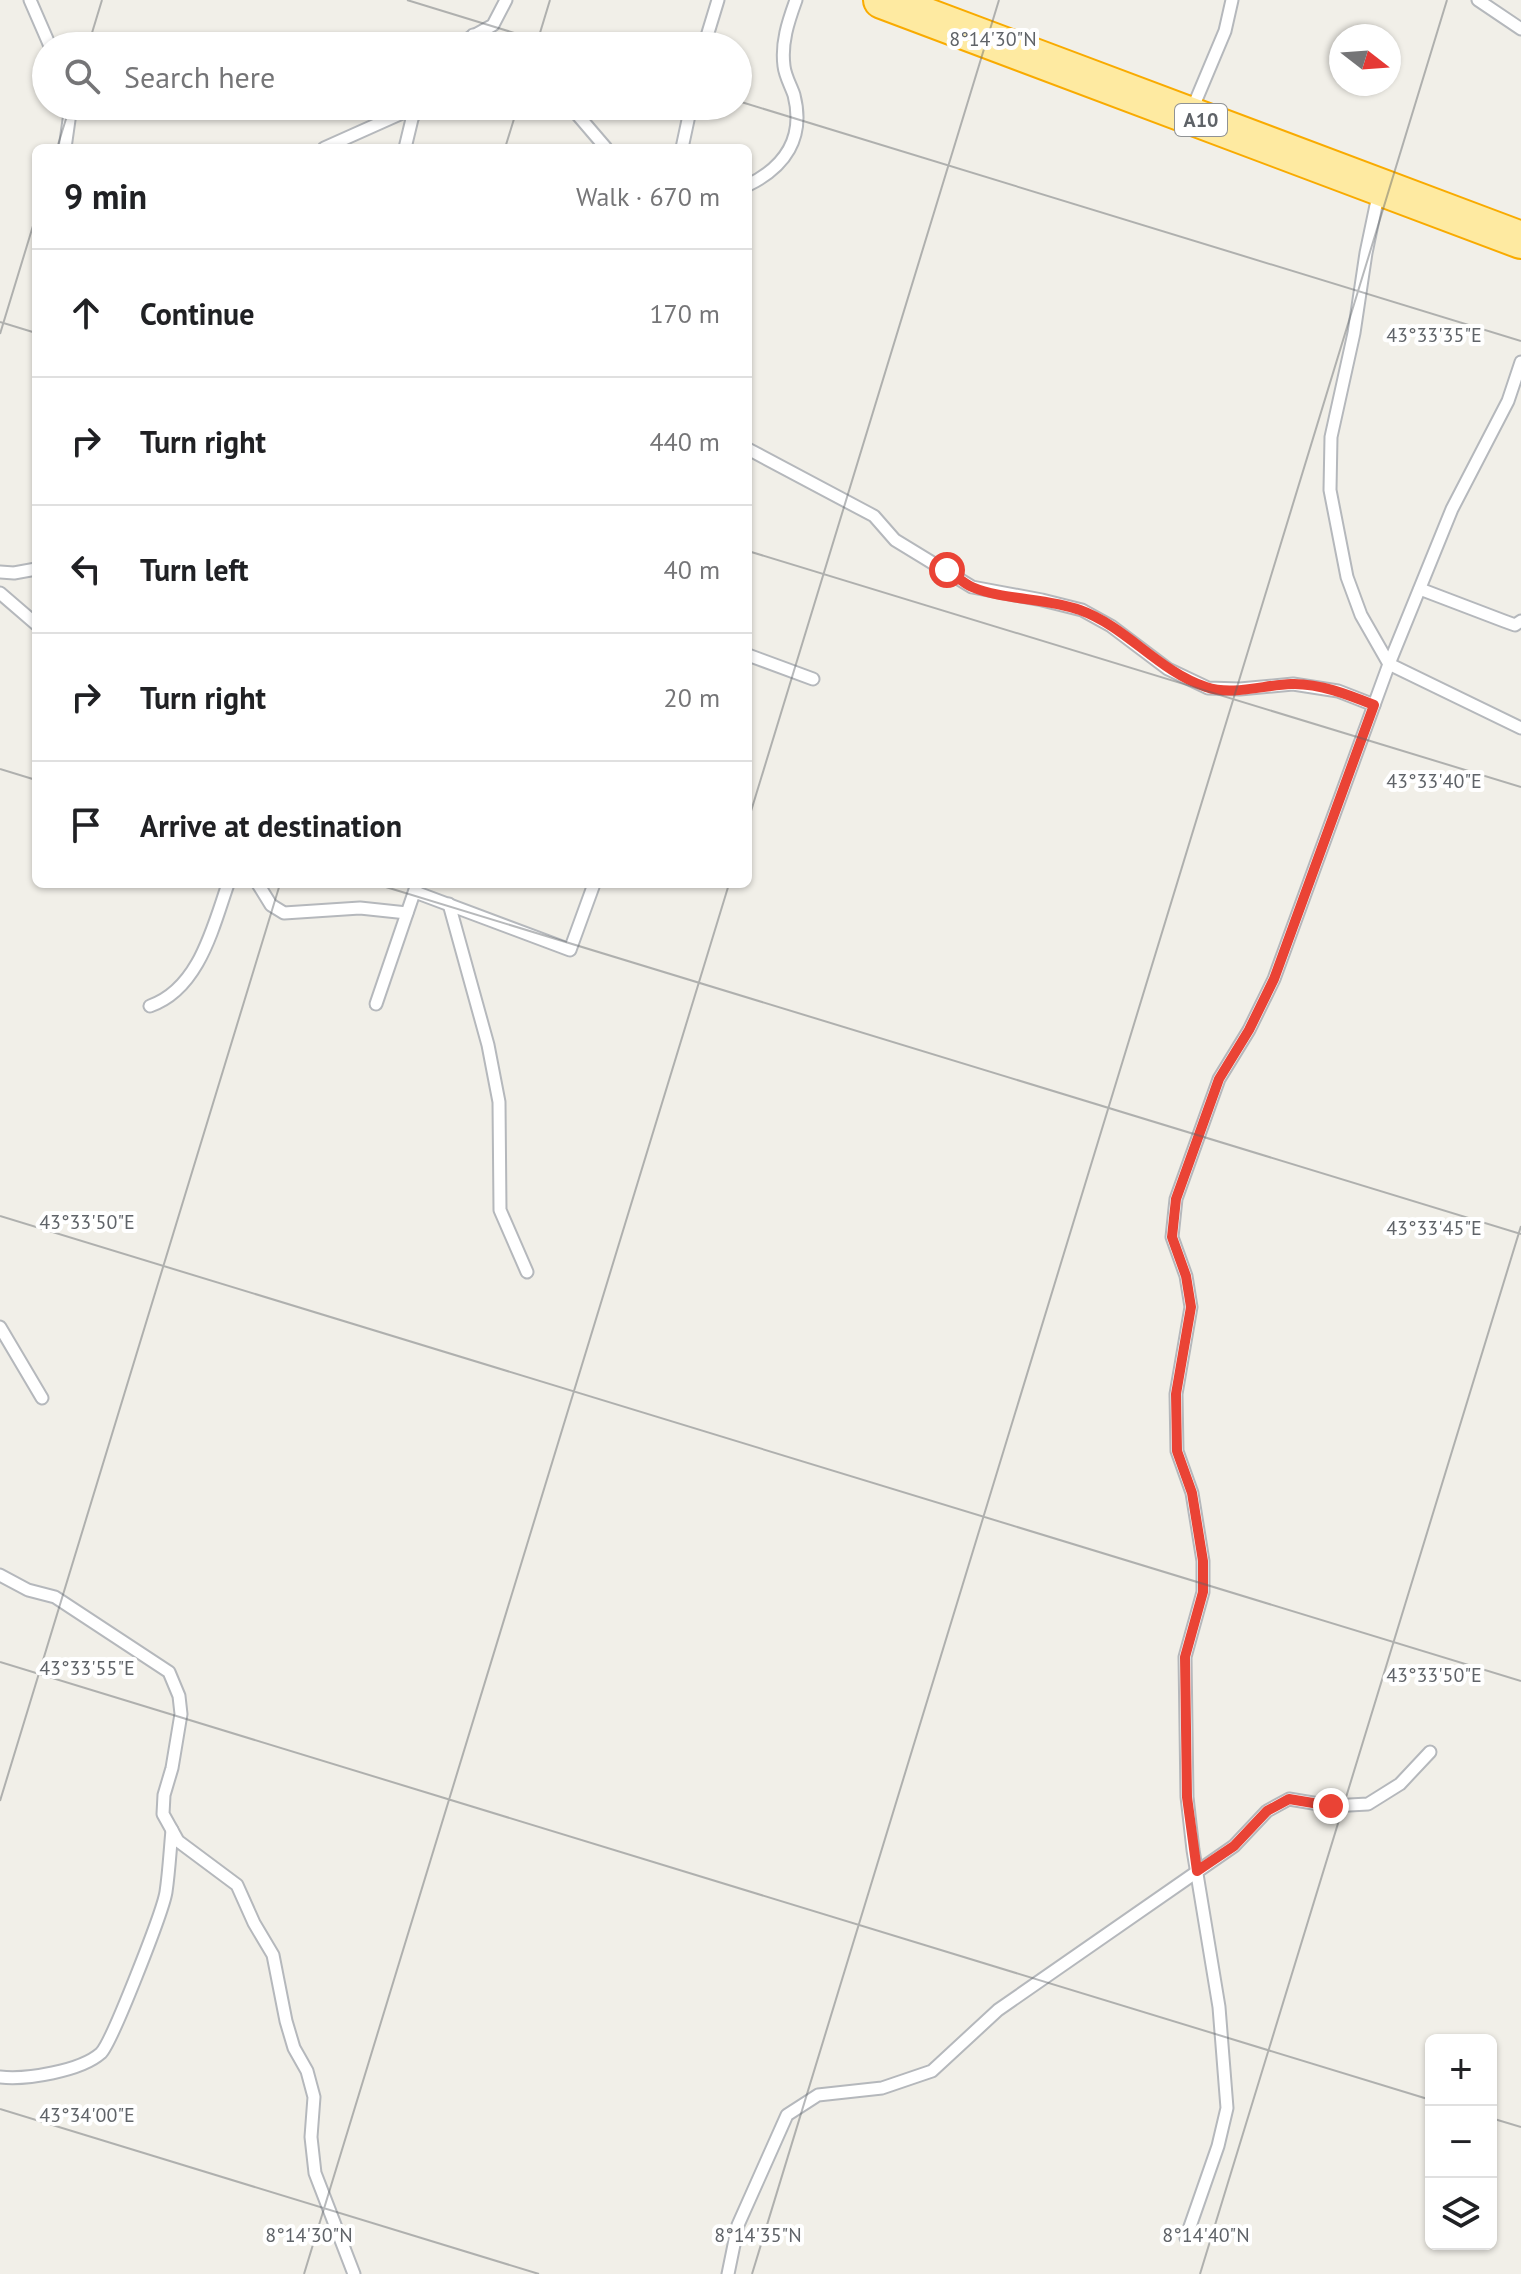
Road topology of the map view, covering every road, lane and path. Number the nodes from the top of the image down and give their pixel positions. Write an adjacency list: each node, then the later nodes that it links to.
1 (30, 0): 9 (lane)
2 (506, 0): 10 (lane)
3 (718, 0): 11 (lane)
4 (796, 0): 23 (lane)
5 (882, 0): 12 (highway, A10)
6 (1232, 0): 12 (lane)
7 (1478, 0): 8 (lane)
8 (1521, 29)
9 (44, 32)
10 (479, 32)
11 (708, 32)
12 (1189, 115): 24 (highway, A10)
13 (69, 120): 18 (lane)
14 (387, 120): 19 (lane)
15 (414, 120): 20 (lane)
16 (582, 120): 21 (lane)
17 (688, 120): 22 (lane)
18 (66, 144)
19 (333, 144)
20 (406, 144)
21 (603, 144)
22 (683, 144)
23 (752, 183)
24 (1380, 187): 25 (highway, A10); 35 (lane)
25 (1521, 240)
26 (1521, 362): 30 (lane)
27 (752, 451): 37 (lane)
28 (32, 570): 29 (lane)
29 (0, 572)
30 (1420, 589): 33 (lane); 35 (lane)
31 (0, 593): 32 (lane)
32 (32, 621)
33 (1519, 626)
34 (752, 656): 36 (lane)
35 (1389, 664): 37 (lane); 38 (lane)
36 (813, 679)
37 (1374, 705): 53 (lane)
38 (1521, 728)
39 (227, 888): 46 (lane)
40 (260, 888): 44 (lane)
41 (416, 888): 43 (lane); 44 (lane)
42 (593, 888): 43 (lane)
43 (449, 904): 47 (lane)
44 (407, 913): 45 (lane)
45 (376, 1004)
46 (150, 1006)
47 (527, 1272)
48 (0, 1327): 49 (lane)
49 (42, 1398)
50 (0, 1575): 52 (lane)
51 (1430, 1752): 53 (lane)
52 (172, 1830): 54 (lane); 56 (lane)
53 (1197, 1871): 55 (lane); 57 (lane)
54 (0, 2077)
55 (1186, 2238)
56 (354, 2274)
57 (728, 2274)

